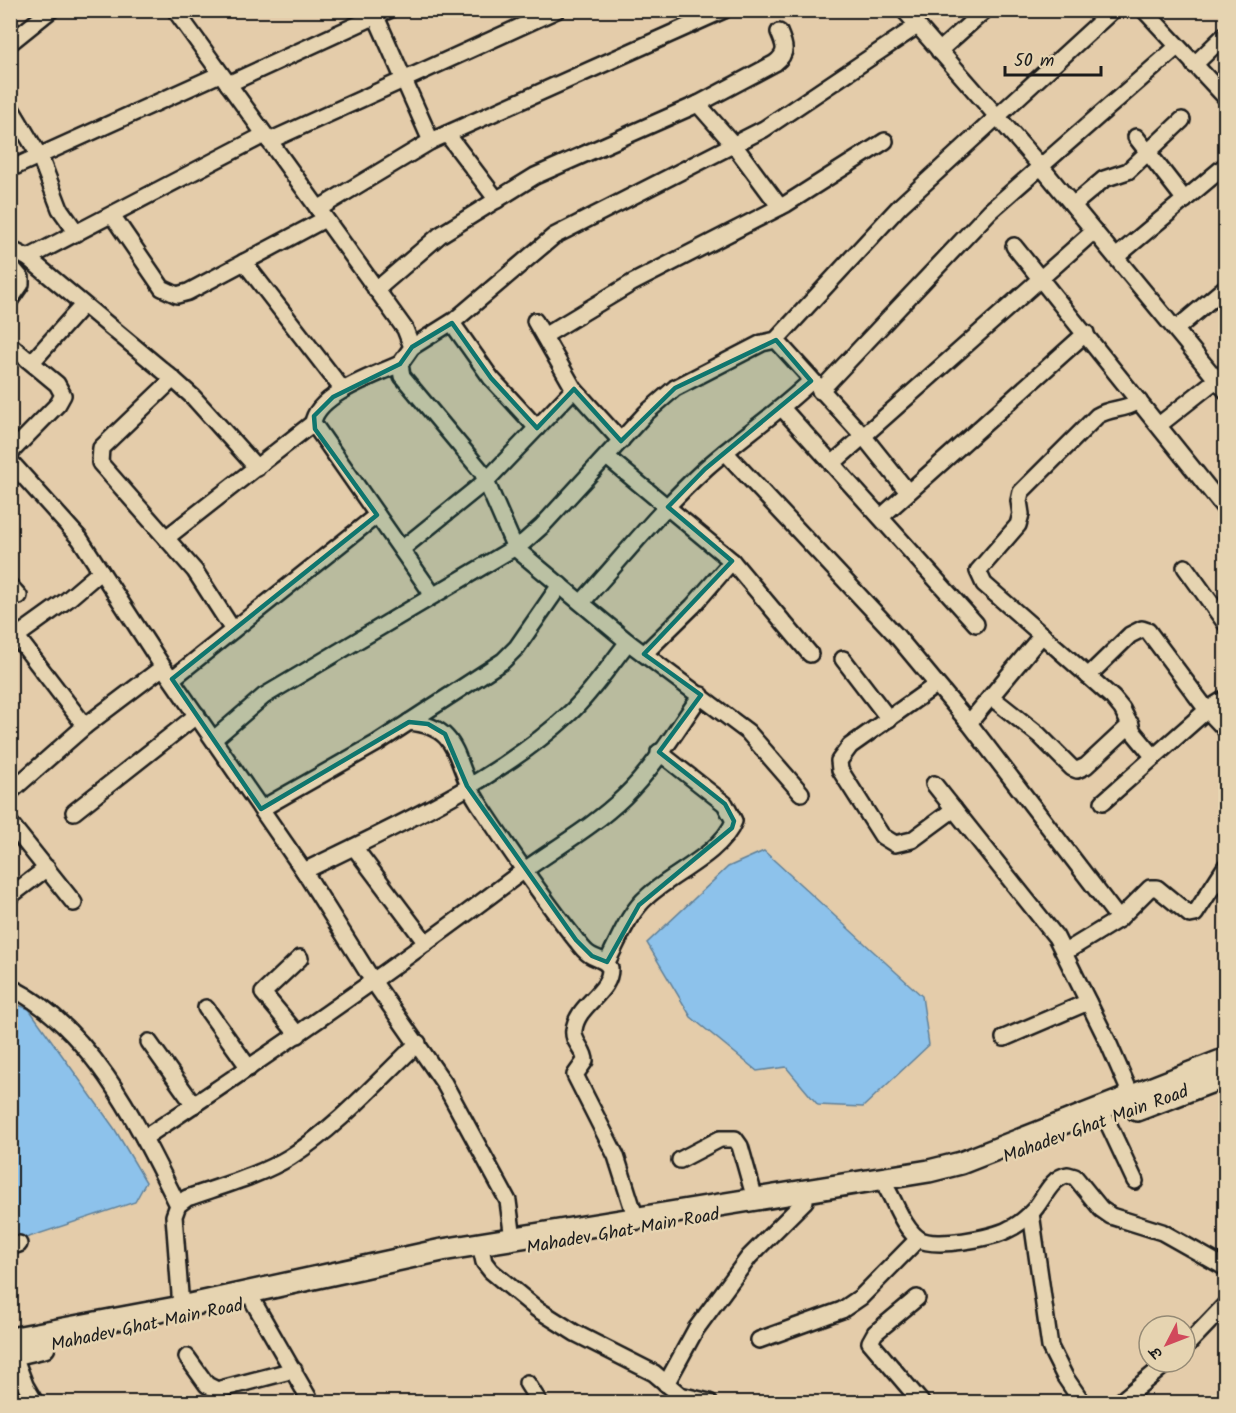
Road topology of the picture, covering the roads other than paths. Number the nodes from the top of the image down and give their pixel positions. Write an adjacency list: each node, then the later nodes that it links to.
1 (51, 10): 13 (street)
2 (175, 10): 17 (street)
3 (557, 10): 18 (street)
4 (724, 10): 24 (street)
5 (904, 10): 10 (street)
6 (985, 10): 15 (street)
7 (1113, 10): 22 (street)
8 (1144, 10): 14 (street)
9 (379, 13): 17 (street); 18 (street)
10 (917, 26): 15 (street); 29 (street)
11 (779, 32): 20 (street)
12 (1226, 34): 16 (street)
13 (11, 42)
14 (1177, 46): 16 (street); 33 (street)
15 (939, 51): 22 (street)
16 (1194, 65): 19 (street)
17 (224, 79): 26 (street); 31 (street)
18 (405, 81): 26 (street); 27 (street)
19 (1226, 98)
20 (698, 104): 29 (street); 35 (street)
21 (12, 110): 31 (street)
22 (997, 117): 33 (street); 59 (street)
23 (1182, 120): 30 (street)
24 (447, 134): 27 (street); 35 (street)
25 (1137, 137): 30 (street)
26 (266, 138): 39 (street); 40 (street)
27 (431, 141): 39 (street)
28 (885, 141): 38 (street)
29 (734, 145): 38 (street); 55 (street)
30 (1148, 152): 36 (street); 37 (street)
31 (40, 156): 34 (street); 42 (street)
32 (1226, 165): 36 (street)
33 (1042, 168): 37 (street); 66 (street)
34 (10, 169)
35 (497, 200): 51 (street)
36 (1185, 200): 45 (street)
37 (1073, 205): 41 (street)
38 (780, 207): 58 (street)
39 (322, 214): 47 (street); 51 (street)
40 (111, 215): 42 (street); 47 (street)
41 (1094, 231): 45 (street); 49 (street)
42 (76, 233): 46 (street)
43 (1014, 246): 49 (street)
44 (10, 249): 46 (street)
45 (1116, 257): 56 (street)
46 (28, 258): 53 (street)
47 (243, 262): 68 (street)
48 (10, 265): 52 (street)
49 (1042, 279): 57 (street); 74 (street)
50 (1226, 287): 56 (street)
51 (376, 290): 61 (street)
52 (10, 300)
53 (83, 306): 62 (street); 64 (street)
54 (535, 321): 58 (street)
55 (452, 322): 61 (street); 73 (street)
56 (1176, 329): 65 (street)
57 (1086, 333): 69 (street); 83 (street)
58 (544, 336): 67 (street)
59 (776, 340): 66 (street); 75 (street)
60 (10, 345): 62 (street)
61 (412, 347): 63 (street)
62 (32, 363): 77 (street)
63 (400, 363): 68 (street); 82 (street)
64 (173, 379): 81 (street); 88 (street)
65 (1222, 381): 72 (street)
66 (816, 386): 70 (street); 74 (street)
67 (574, 389): 73 (street); 75 (street)
68 (343, 390): 71 (street)
69 (1139, 401): 72 (street); 100 (street)
70 (782, 408): 76 (street); 80 (street)
71 (313, 423): 81 (street); 86 (street)
72 (1159, 425): 85 (street)
73 (537, 428): 82 (street)
74 (864, 437): 80 (street); 83 (street)
75 (621, 441): 78 (street)
76 (725, 452): 84 (street); 108 (street)
77 (10, 453)
78 (607, 457): 84 (street); 90 (street)
79 (10, 461): 93 (street)
80 (832, 464): 87 (street)
81 (257, 468): 88 (street)
82 (487, 480): 89 (street); 90 (street)
83 (908, 492): 87 (street)
84 (668, 507): 91 (street); 96 (street)
85 (1226, 510)
86 (377, 515): 89 (street); 99 (street)
87 (881, 517): 97 (street)
88 (166, 538): 99 (street)
89 (403, 548): 95 (street)
90 (515, 548): 94 (street); 95 (street)
91 (732, 561): 103 (street); 104 (street)
92 (1185, 567): 98 (street)
93 (101, 571): 101 (street); 106 (street)
94 (560, 585): 96 (street); 115 (street)
95 (433, 596): 120 (street)
96 (582, 602): 102 (street)
97 (976, 624)
98 (1226, 624)
99 (233, 630): 106 (street)
100 (1042, 635): 107 (street); 110 (street)
101 (14, 639): 118 (street)
102 (628, 642): 103 (street); 124 (street)
103 (644, 654): 109 (street)
104 (810, 654)
105 (843, 659): 114 (street)
106 (167, 673): 113 (street); 118 (street)
107 (1088, 676): 112 (street); 117 (street)
108 (936, 685): 114 (street); 116 (street)
109 (701, 695): 121 (street); 126 (street)
110 (990, 697): 116 (street); 117 (street)
111 (1226, 698): 112 (street)
112 (1207, 710): 119 (street); 122 (street)
113 (197, 715): 120 (street); 130 (street)
114 (889, 719): 129 (street)
115 (409, 722): 124 (street); 128 (street)
116 (969, 723): 139 (street)
117 (1131, 724): 122 (street)
118 (85, 726): 125 (street)
119 (1226, 730)
120 (214, 740): 128 (street)
121 (659, 752): 136 (street); 143 (street)
122 (1154, 757): 127 (street)
123 (934, 784): 129 (street)
124 (467, 786): 132 (street); 136 (street)
125 (10, 792)
126 (801, 793)
127 (1103, 802)
128 (261, 809): 135 (street)
129 (954, 809): 141 (street)
130 (74, 812)
131 (10, 823): 134 (street)
132 (354, 847): 135 (street); 140 (street)
133 (1226, 866): 139 (street)
134 (47, 868): 137 (street); 138 (street)
135 (304, 871): 144 (street)
136 (523, 871): 140 (street); 143 (street)
137 (10, 896)
138 (74, 903)
139 (1119, 919): 141 (street)
140 (426, 943): 144 (street)
141 (1065, 952): 146 (street)
142 (300, 958): 148 (street)
143 (607, 962): 166 (street)
144 (373, 981): 148 (street); 151 (street)
145 (10, 987): 158 (street)
146 (1088, 1002): 149 (street); 155 (street)
147 (206, 1008): 153 (street)
148 (298, 1035): 153 (street)
149 (1004, 1038)
150 (149, 1042): 156 (street)
151 (418, 1043): 164 (street); 167 (street)
152 (1226, 1059): 155 (street)
153 (249, 1068): 156 (street)
154 (1226, 1076): 155 (street, Mahadev Ghat Main Road)
155 (1135, 1104): 157 (street, Mahadev Ghat Main Road); 162 (street)
156 (194, 1105): 158 (street)
157 (1107, 1121): 160 (street); 161 (street, Mahadev Ghat Main Road)
158 (144, 1138): 164 (street)
159 (680, 1160): 162 (street)
160 (1136, 1181)
161 (887, 1189): 163 (street, Mahadev Ghat Main Road); 168 (street)
162 (755, 1199): 166 (street)
163 (805, 1201): 169 (street, Mahadev Ghat Main Road); 182 (street)
164 (178, 1205): 174 (street)
165 (1031, 1213): 168 (street); 170 (street); 189 (street)
166 (636, 1219): 167 (street)
167 (513, 1239): 169 (street)
168 (918, 1239): 176 (street)
169 (481, 1250): 172 (street, Mahadev Ghat Main Road); 174 (street); 182 (street)
170 (1226, 1268)
171 (917, 1298): 188 (street)
172 (254, 1303): 177 (street, Mahadev Ghat Main Road); 179 (street)
173 (1226, 1304): 175 (street)
174 (181, 1307): 177 (street)
175 (1197, 1334)
176 (759, 1340)
177 (11, 1348): 184 (street)
178 (187, 1358): 179 (street)
179 (294, 1370): 185 (street)
180 (1154, 1374): 190 (street)
181 (527, 1383): 186 (street)
182 (666, 1384): 183 (street)
183 (678, 1399): 187 (street)
184 (35, 1402)
185 (311, 1402)
186 (539, 1402)
187 (709, 1402)
188 (921, 1402)
189 (1082, 1402)
190 (1120, 1402)

